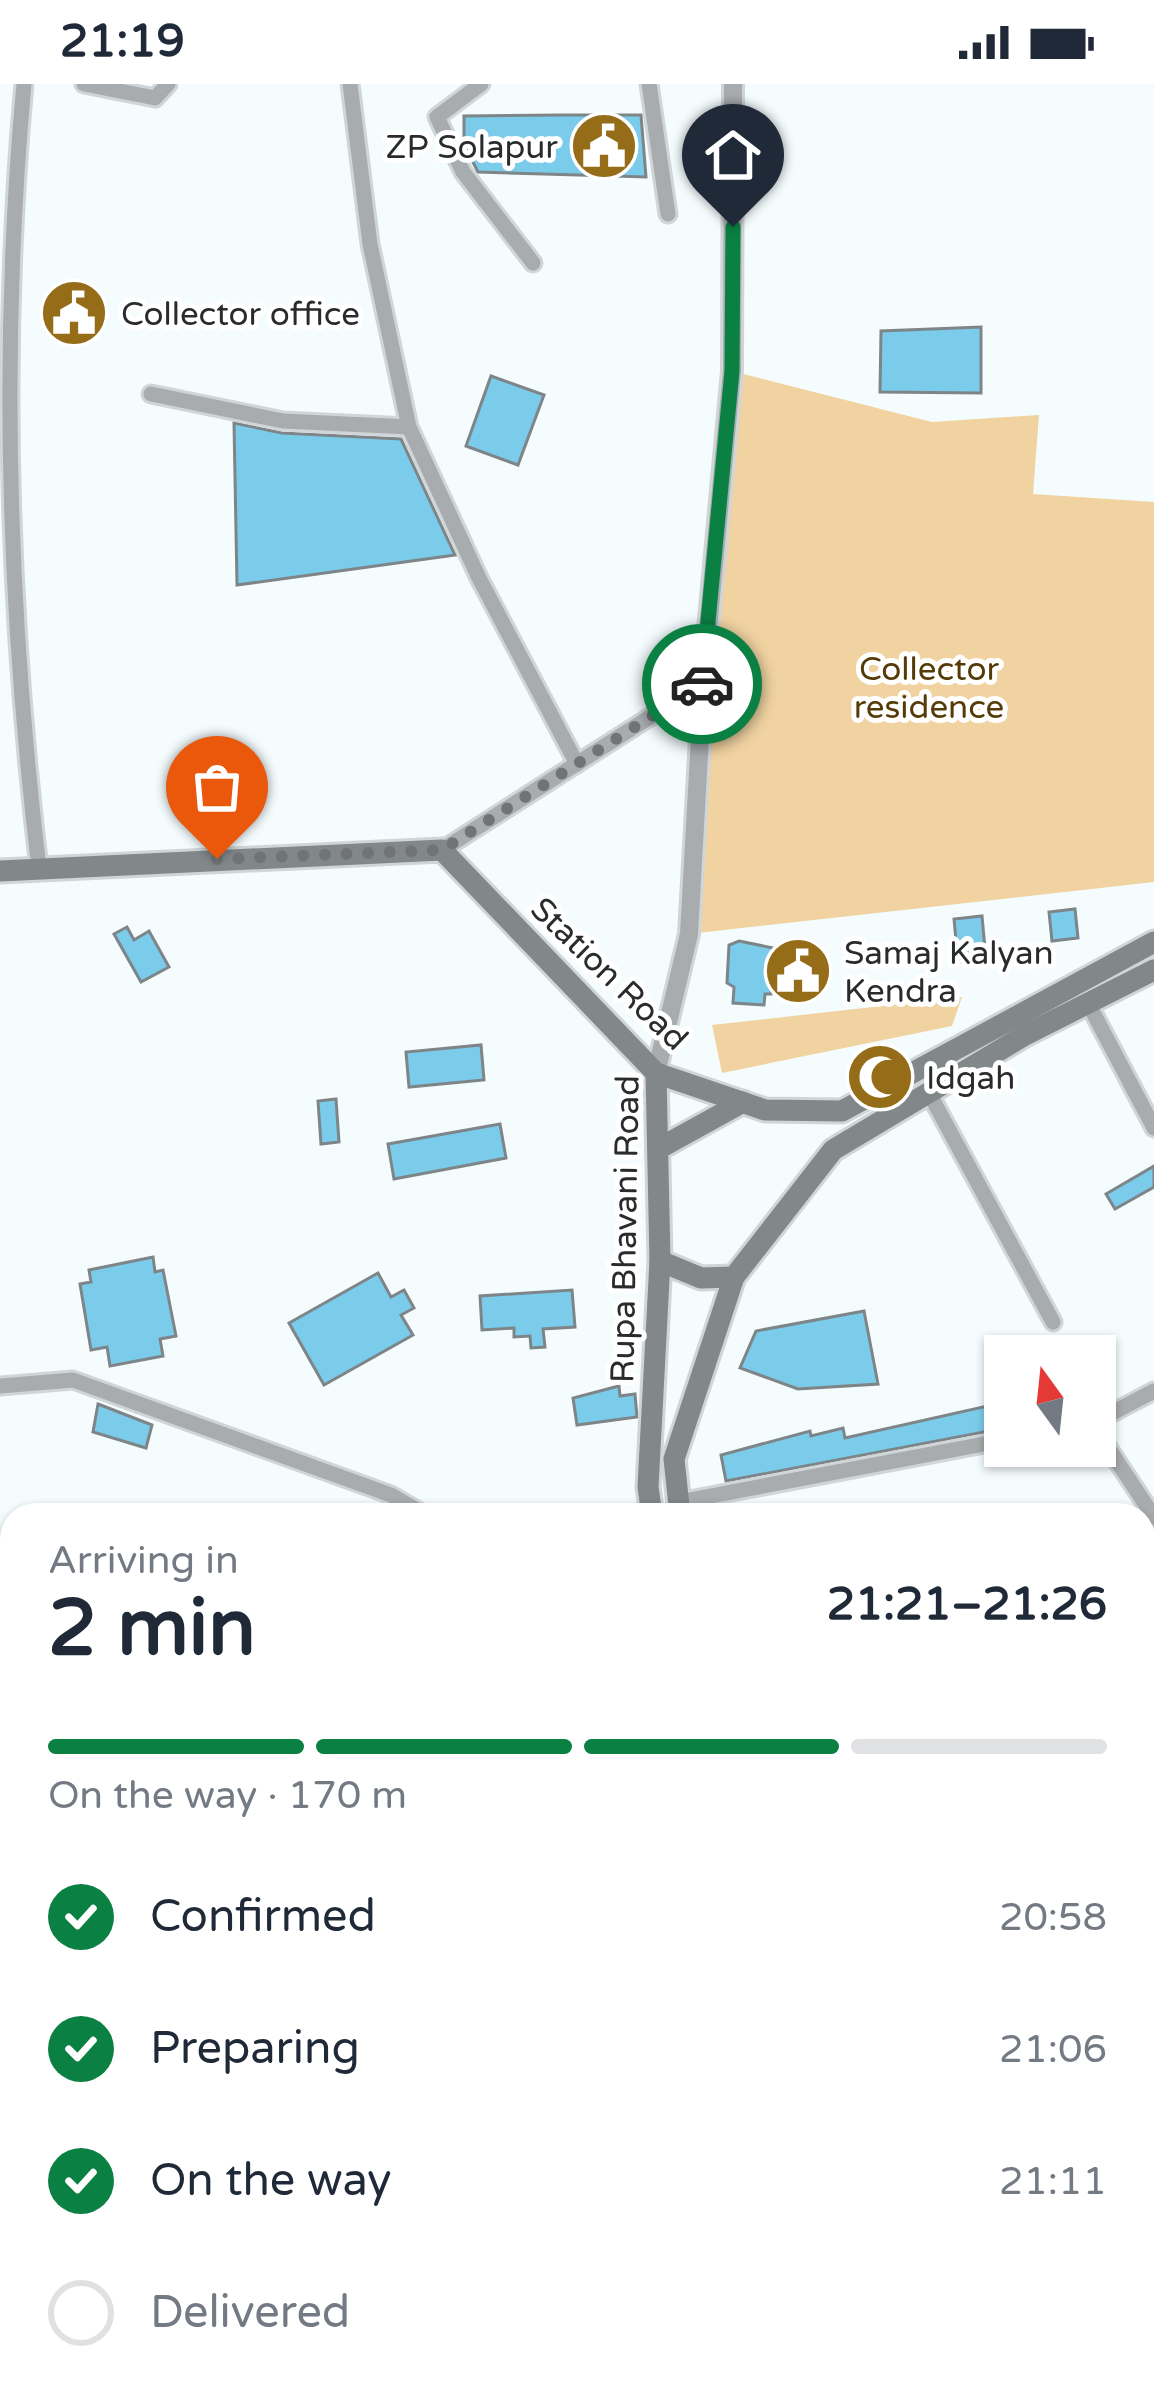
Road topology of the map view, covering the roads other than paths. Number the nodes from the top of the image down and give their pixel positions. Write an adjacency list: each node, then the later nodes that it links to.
1 (24, 84): 15 (street)
2 (84, 84): 3 (street)
3 (167, 84)
4 (350, 84): 11 (street)
5 (481, 84): 9 (street)
6 (649, 84): 8 (street)
7 (733, 84): 12 (street, Rupa Bhavani Road)
8 (668, 214)
9 (533, 263)
10 (151, 394): 11 (street)
11 (409, 427): 13 (street)
12 (704, 682): 13 (street); 20 (street, Rupa Bhavani Road)
13 (577, 764): 14 (street)
14 (442, 850): 15 (main road); 20 (main road, Station Road)
15 (39, 868): 16 (main road)
16 (0, 871)
17 (1154, 942): 22 (main road, Station Road)
18 (1154, 970): 19 (main road)
19 (1088, 1004): 21 (main road); 23 (street)
20 (656, 1073): 22 (main road, Station Road); 24 (main road, Rupa Bhavani Road)
21 (929, 1093): 26 (main road); 27 (street)
22 (743, 1102): 24 (main road)
23 (1154, 1128)
24 (658, 1149): 25 (main road, Rupa Bhavani Road)
25 (660, 1261): 26 (main road); 34 (main road, Rupa Bhavani Road)
26 (734, 1277): 35 (main road)
27 (1053, 1322)
28 (0, 1386): 33 (street)
29 (1154, 1391): 30 (street)
30 (1116, 1413)
31 (984, 1444): 36 (street)
32 (1116, 1458): 37 (street)
33 (405, 1503)
34 (650, 1503)
35 (679, 1503)
36 (704, 1503)
37 (1145, 1503)

